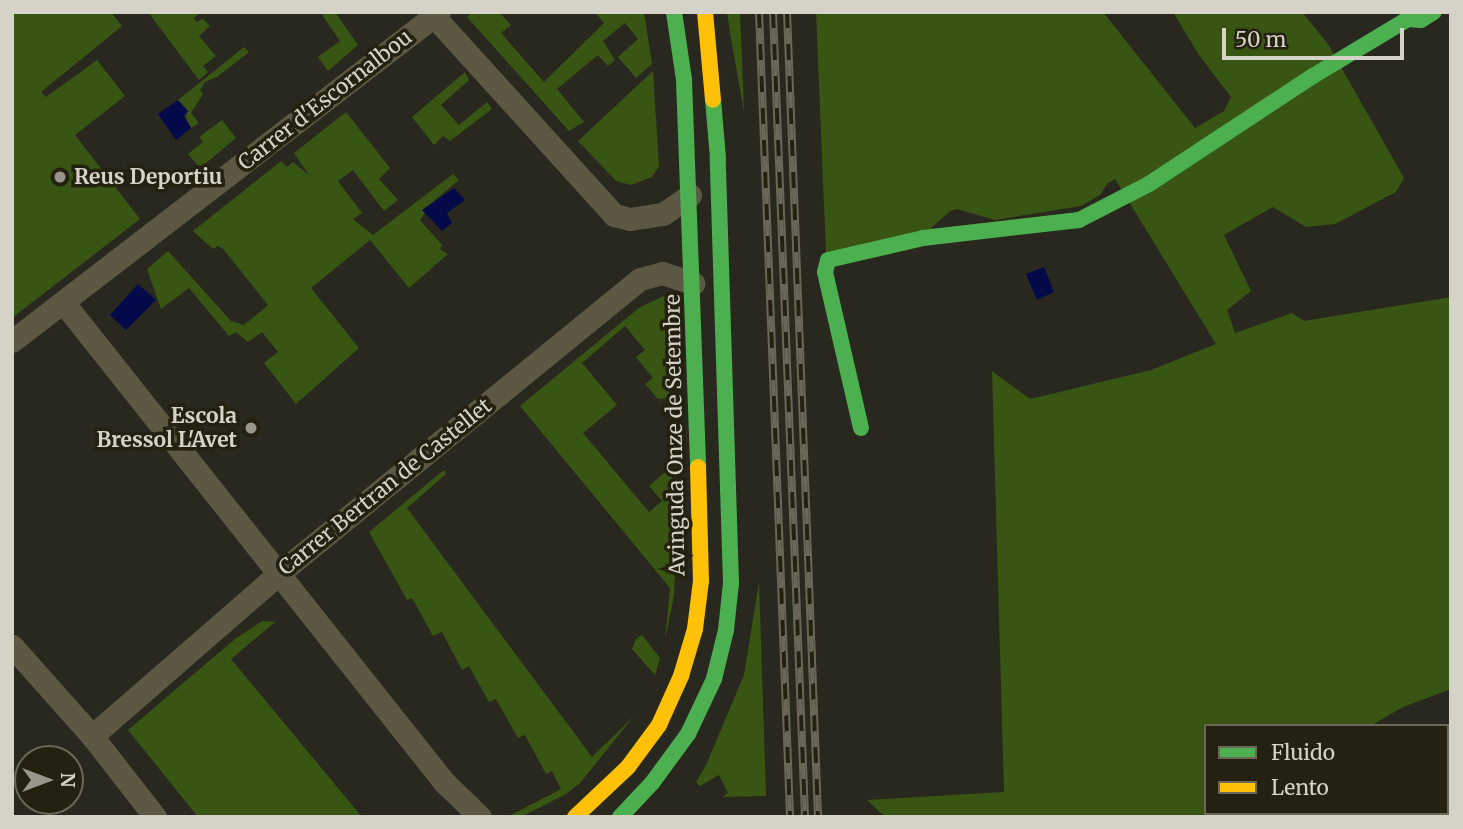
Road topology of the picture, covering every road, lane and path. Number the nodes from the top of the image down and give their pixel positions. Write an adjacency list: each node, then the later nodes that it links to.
1 (674, 12): 5 (main road, Avinguda Onze de Setembre)
2 (705, 12): 18 (main road)
3 (1433, 12): 9 (main road)
4 (434, 14): 5 (street); 7 (street, Carrer d'Escornalbou)
5 (690, 195): 6 (main road, Avinguda Onze de Setembre)
6 (693, 283): 10 (street, Carrer Bertran de Castellet); 17 (main road, Avinguda Onze de Setembre)
7 (63, 302): 8 (street, Carrer d'Escornalbou); 10 (street)
8 (12, 341)
9 (861, 428)
10 (277, 575): 12 (street, Carrer Bertran de Castellet); 13 (street)
11 (12, 646): 12 (street)
12 (92, 736): 14 (street)
13 (443, 782): 15 (street); 16 (street)
14 (155, 817)
15 (461, 817)
16 (480, 817)
17 (575, 817)
18 (620, 817)

